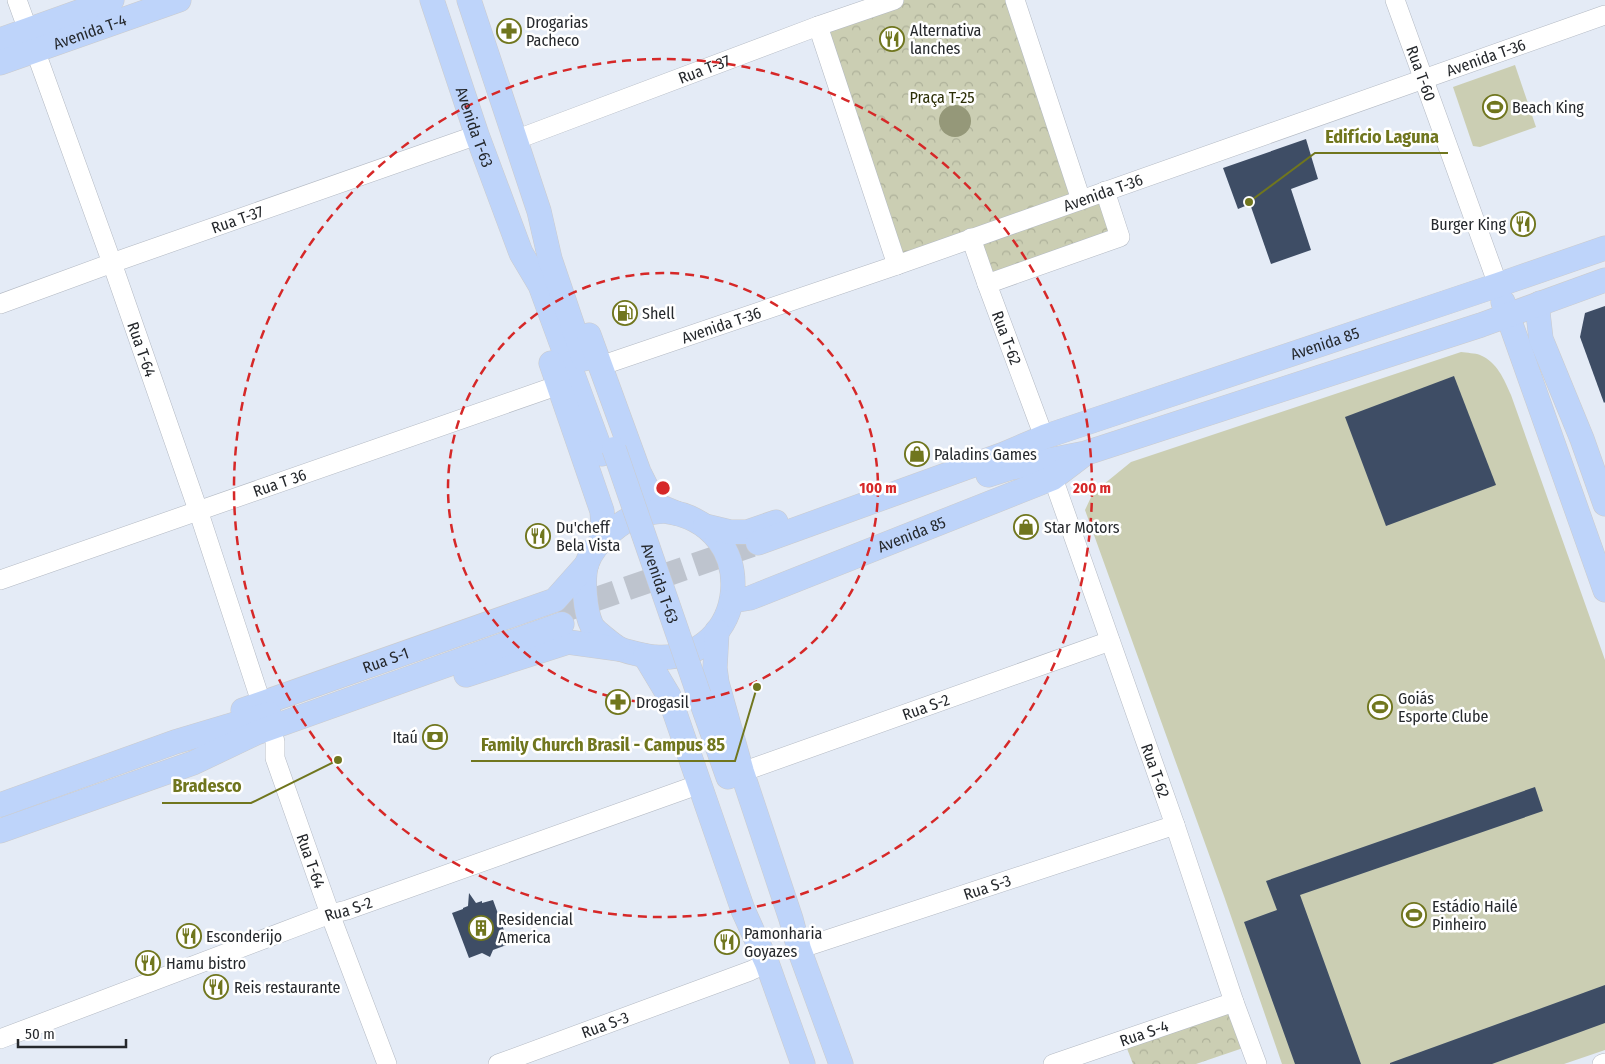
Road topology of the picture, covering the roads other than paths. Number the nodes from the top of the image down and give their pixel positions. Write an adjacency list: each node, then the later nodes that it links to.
1 (17, 0): 12 (street, Rua T-64)
2 (112, 0): 12 (main road, Avenida T-4)
3 (179, 0): 12 (main road, Avenida T-4)
4 (432, 0): 15 (main road, Avenida T-63)
5 (469, 0): 16 (main road, Avenida T-63)
6 (1014, 0): 18 (street)
7 (1395, 0): 14 (street, Rua T-60)
8 (887, 1): 10 (street, Rua T-37)
9 (1605, 15): 14 (street, Avenida T-36)
10 (818, 26): 16 (street, Rua T-37); 24 (street)
11 (0, 40): 12 (main road, Avenida T-4)
12 (31, 40): 13 (main road, Avenida T-4); 23 (street, Rua T-64)
13 (0, 63)
14 (1424, 79): 17 (street, Avenida T-36); 27 (street, Rua T-60)
15 (476, 134): 22 (main road, Avenida T-63); 23 (street, Rua T-37)
16 (515, 140): 19 (main road, Avenida T-63)
17 (1105, 191): 18 (street, Avenida T-36); 26 (street)
18 (1081, 200): 20 (street, Avenida T-36)
19 (539, 211): 31 (main road, Avenida T-63); 34 (main road, Avenida T-63)
20 (971, 238): 24 (street, Avenida T-36); 26 (street, Rua T-62)
21 (1605, 248): 27 (main road, Avenida 85)
22 (521, 253): 32 (main road, Avenida T-63); 34 (main road, Avenida T-63)
23 (112, 263): 29 (street, Rua T-37); 38 (street, Rua T-64)
24 (897, 265): 31 (street, Avenida T-36)
25 (1605, 280): 28 (main road, Avenida 85)
26 (987, 284): 33 (street, Rua T-62)
27 (1498, 285): 30 (main road, Rua T-60); 33 (main road, Avenida 85)
28 (1540, 303): 30 (main road, Avenida 85); 37 (main road)
29 (0, 304)
30 (1508, 315): 35 (main road, Avenida 85); 44 (main road, Rua T-60)
31 (600, 366): 39 (main road, Avenida T-63)
32 (559, 385): 38 (street, Rua T 36); 41 (main road, Avenida T-63)
33 (1044, 437): 35 (main road, Avenida 85); 40 (main road, Avenida 85)
34 (608, 451): 50 (main road, Avenida T-63, bridge)
35 (1086, 453): 36 (main road, Avenida 85)
36 (1052, 478): 45 (main road, Avenida 85); 47 (street, Rua T-62)
37 (1605, 504)
38 (198, 510): 43 (street, Rua T 36); 51 (street, Rua T-64)
39 (676, 513): 40 (main road); 41 (main road)
40 (705, 526): 45 (main road)
41 (604, 539): 42 (main road)
42 (587, 564): 48 (main road); 51 (main road, Rua S-1)
43 (0, 580)
44 (1605, 590)
45 (732, 601): 46 (main road)
46 (717, 631): 49 (main road); 55 (main road, Avenida T-63)
47 (1110, 641): 55 (street, Rua S-2); 58 (street, Rua T-62)
48 (619, 649): 49 (main road); 52 (main road, Rua S-1)
49 (645, 656): 56 (main road, Avenida T-63)
50 (692, 696): 61 (main road, Avenida T-63); 62 (main road, Avenida T-63)
51 (261, 702): 53 (main road, Rua S-1)
52 (274, 741): 54 (main road, Rua S-1); 60 (street, Rua T-64)
53 (175, 742): 54 (main road, Rua S-1); 57 (main road, Rua S-1)
54 (193, 763): 59 (main road, Rua S-1)
55 (742, 772): 61 (main road, Avenida T-63)
56 (700, 784): 60 (street, Rua S-2); 62 (main road, Avenida T-63)
57 (0, 805)
58 (1175, 825): 61 (street, Rua S-3); 63 (street, Rua T-62)
59 (0, 831)
60 (330, 914): 64 (street, Rua S-2); 65 (street, Rua T-64)
61 (799, 949): 68 (main road, Avenida T-63)
62 (767, 963): 66 (street, Rua S-3); 67 (main road, Avenida T-63)
63 (1234, 1002): 69 (street, Rua S-4); 70 (street, Rua T-62)
64 (0, 1039)
65 (388, 1064)
66 (498, 1064)
67 (803, 1064)
68 (841, 1064)
69 (1054, 1064)
70 (1257, 1064)

